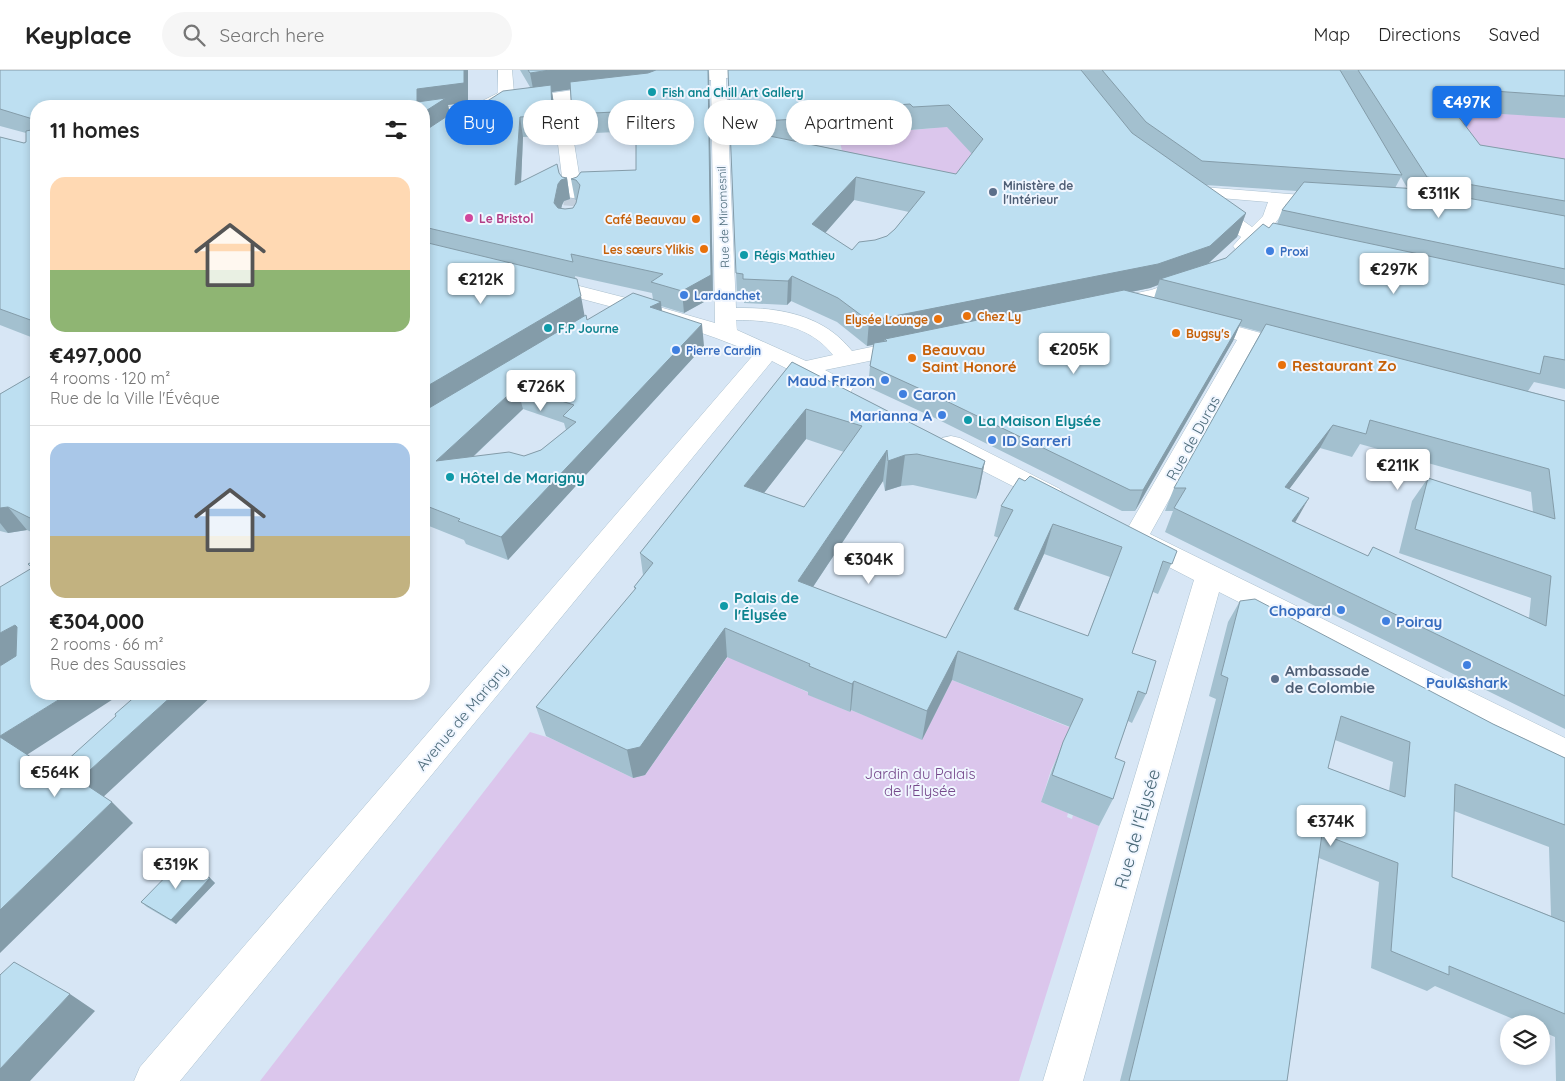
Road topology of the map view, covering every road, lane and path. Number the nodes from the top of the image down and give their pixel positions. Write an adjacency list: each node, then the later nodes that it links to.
1 (491, 70): 8 (street)
2 (505, 70): 9 (street)
3 (767, 70): 4 (street)
4 (718, 73): 5 (street); 27 (street, Rue de Miromesnil)
5 (656, 82)
6 (621, 88): 7 (street)
7 (564, 96): 10 (street); 15 (street)
8 (489, 100)
9 (496, 100)
10 (513, 103)
11 (445, 112): 12 (street)
12 (430, 114)
13 (445, 131): 14 (street)
14 (430, 141)
15 (573, 193)
16 (1278, 198): 17 (street); 18 (street); 18 (street)
17 (1310, 200)
18 (1253, 236): 19 (street); 20 (street)
19 (1302, 247)
20 (1228, 259)
21 (1208, 276): 23 (street)
22 (526, 279): 24 (street)
23 (1116, 303): 25 (street); 28 (street)
24 (627, 304): 26 (street); 27 (street)
25 (1087, 309)
26 (602, 319)
27 (726, 324): 30 (street); 32 (street)
28 (1249, 337): 31 (street); 37 (street, Rue de Duras)
29 (931, 341): 32 (street)
30 (768, 352): 33 (street); 39 (street, Avenue de Marigny)
31 (1316, 355)
32 (847, 359): 33 (street)
33 (803, 368): 34 (street)
34 (863, 399)
35 (931, 434): 36 (street)
36 (1068, 504)
37 (1210, 577): 38 (street); 40 (street, Rue de l'Élysée)
38 (1565, 753)
39 (154, 1081)
40 (1063, 1081)

